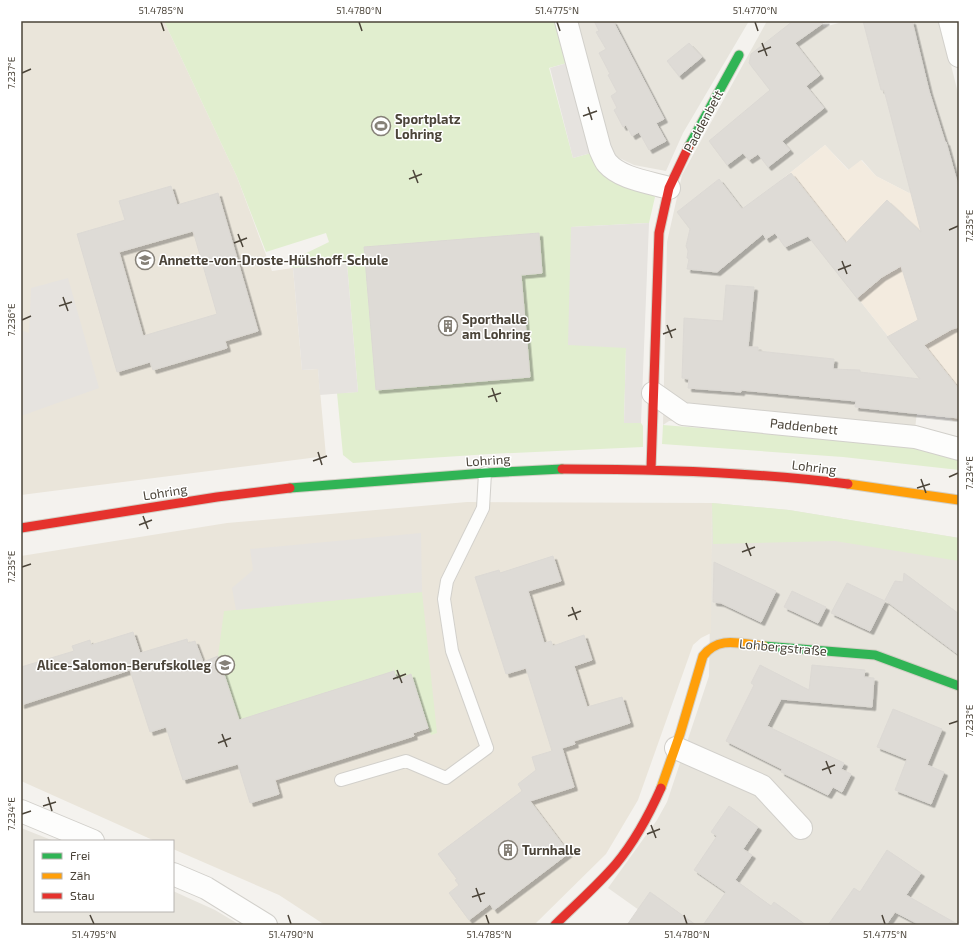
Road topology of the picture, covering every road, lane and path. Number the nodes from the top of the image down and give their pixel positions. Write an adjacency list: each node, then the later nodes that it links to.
1 (566, 21): 5 (street)
2 (950, 21): 4 (street)
3 (739, 55): 5 (street, Paddenbett)
4 (959, 56)
5 (669, 188): 6 (street, Paddenbett)
6 (653, 393): 7 (street, Paddenbett); 8 (street, Paddenbett)
7 (959, 449)
8 (652, 469): 9 (street, Lohring); 10 (street, Lohring)
9 (485, 473): 11 (street, Lohring); 14 (lane)
10 (959, 500)
11 (21, 528)
12 (959, 686): 13 (street, Lohbergstraße)
13 (676, 748): 16 (street); 20 (street, Lohbergstraße)
14 (341, 780)
15 (21, 811): 17 (street)
16 (801, 828)
17 (91, 840)
18 (174, 874): 19 (street)
19 (266, 925)
20 (555, 925)

